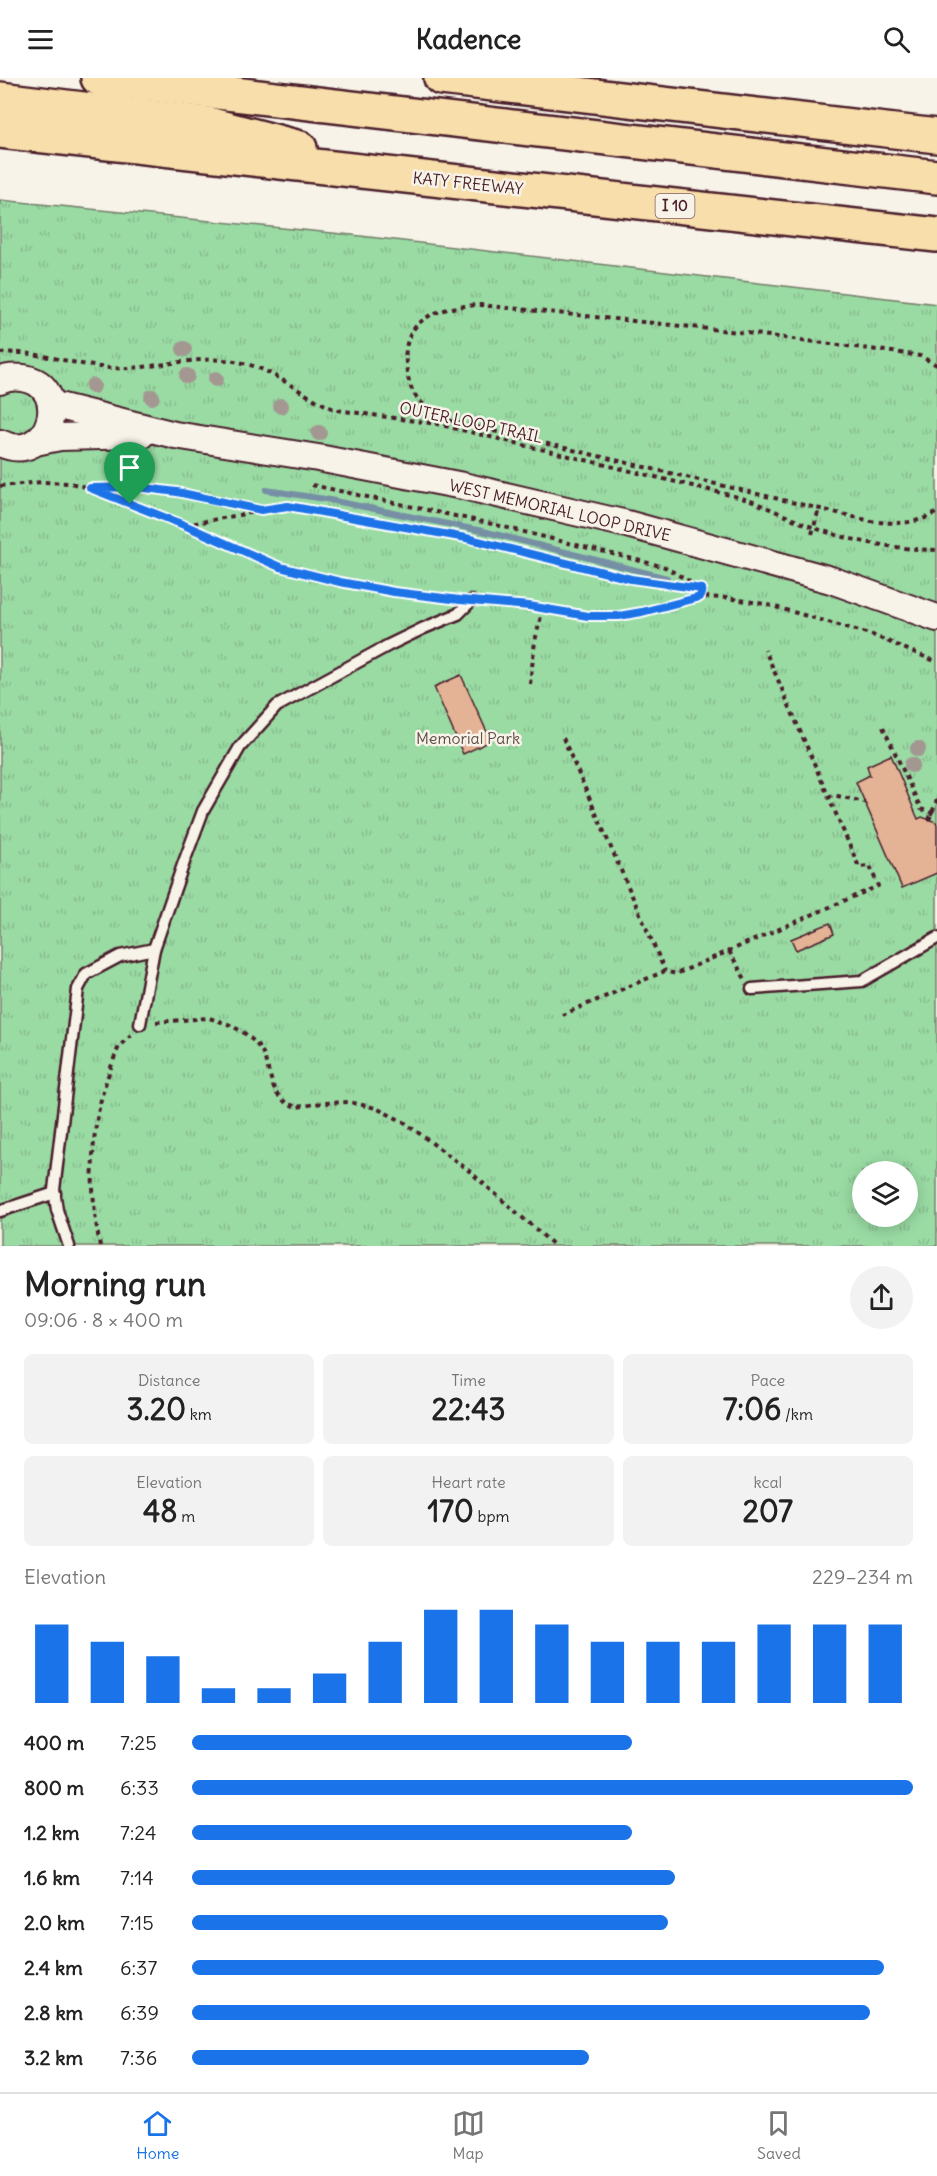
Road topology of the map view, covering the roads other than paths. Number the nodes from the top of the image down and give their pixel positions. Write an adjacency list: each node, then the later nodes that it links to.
1 (98, 78): 7 (highway)
2 (441, 78): 5 (highway)
3 (0, 99): 6 (highway)
4 (0, 131): 6 (highway, KATY FREEWAY / I 10)
5 (937, 136)
6 (413, 177): 8 (highway, KATY FREEWAY / I 10)
7 (937, 177)
8 (937, 235)
9 (0, 381): 10 (street)
10 (51, 404): 11 (street, WEST MEMORIAL LOOP DRIVE); 12 (street)
11 (175, 435): 12 (street, WEST MEMORIAL LOOP DRIVE); 15 (street, WEST MEMORIAL LOOP DRIVE)
12 (35, 442): 13 (street, WEST MEMORIAL LOOP DRIVE)
13 (0, 443)
14 (471, 601): 17 (lane)
15 (937, 618)
16 (937, 938): 18 (lane)
17 (154, 949): 19 (lane); 20 (lane)
18 (752, 989)
19 (140, 1024)
20 (55, 1194): 21 (lane); 22 (lane)
21 (0, 1211)
22 (69, 1246)

